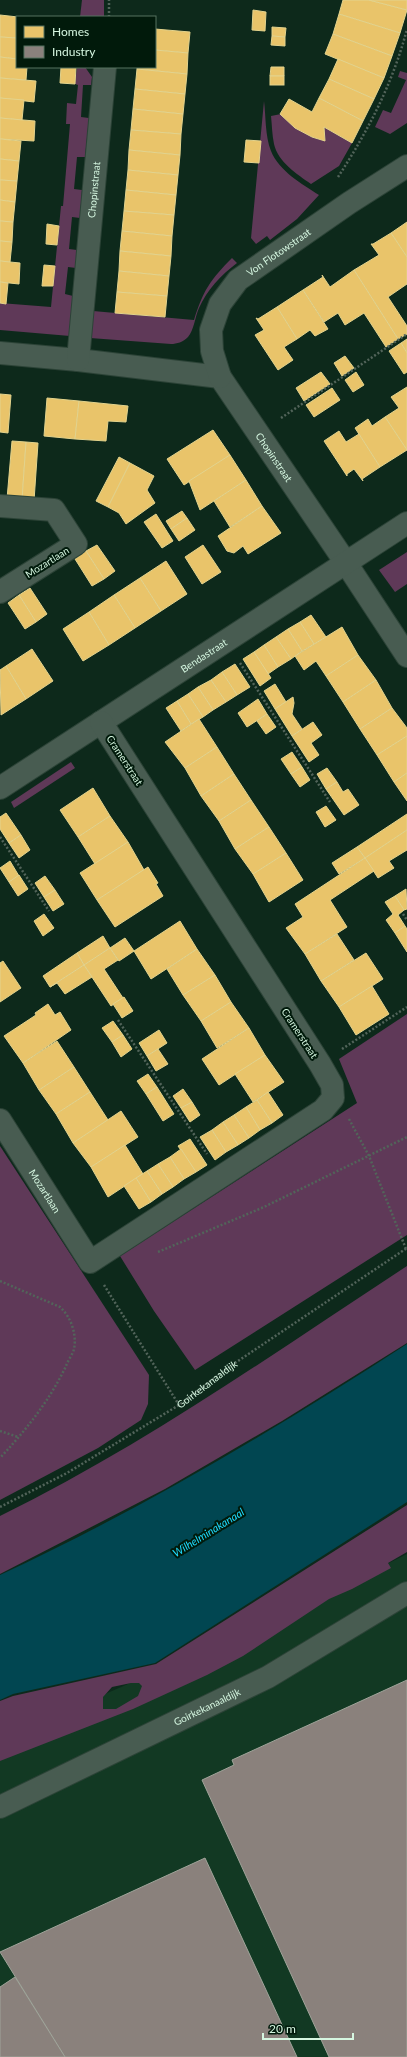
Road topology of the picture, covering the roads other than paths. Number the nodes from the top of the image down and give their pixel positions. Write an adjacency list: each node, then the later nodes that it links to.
1 (105, 68): 4 (street, Chopinstraat)
2 (407, 166): 5 (street, Von Flotowstraat)
3 (0, 353): 4 (street)
4 (78, 360): 5 (street)
5 (220, 377): 8 (street, Chopinstraat)
6 (0, 506): 9 (street, Mozartlaan)
7 (407, 523): 8 (street, Bendastraat)
8 (346, 563): 10 (street, Chopinstraat); 11 (street, Bendastraat)
9 (0, 592)
10 (407, 656)
11 (101, 722): 12 (street, Bendastraat); 14 (street, Cramerstraat)
12 (0, 788)
13 (0, 1120): 14 (street, Mozartlaan)
14 (90, 1262)
15 (407, 1593): 16 (street, Goirkekanaaldijk)
16 (0, 1807)

